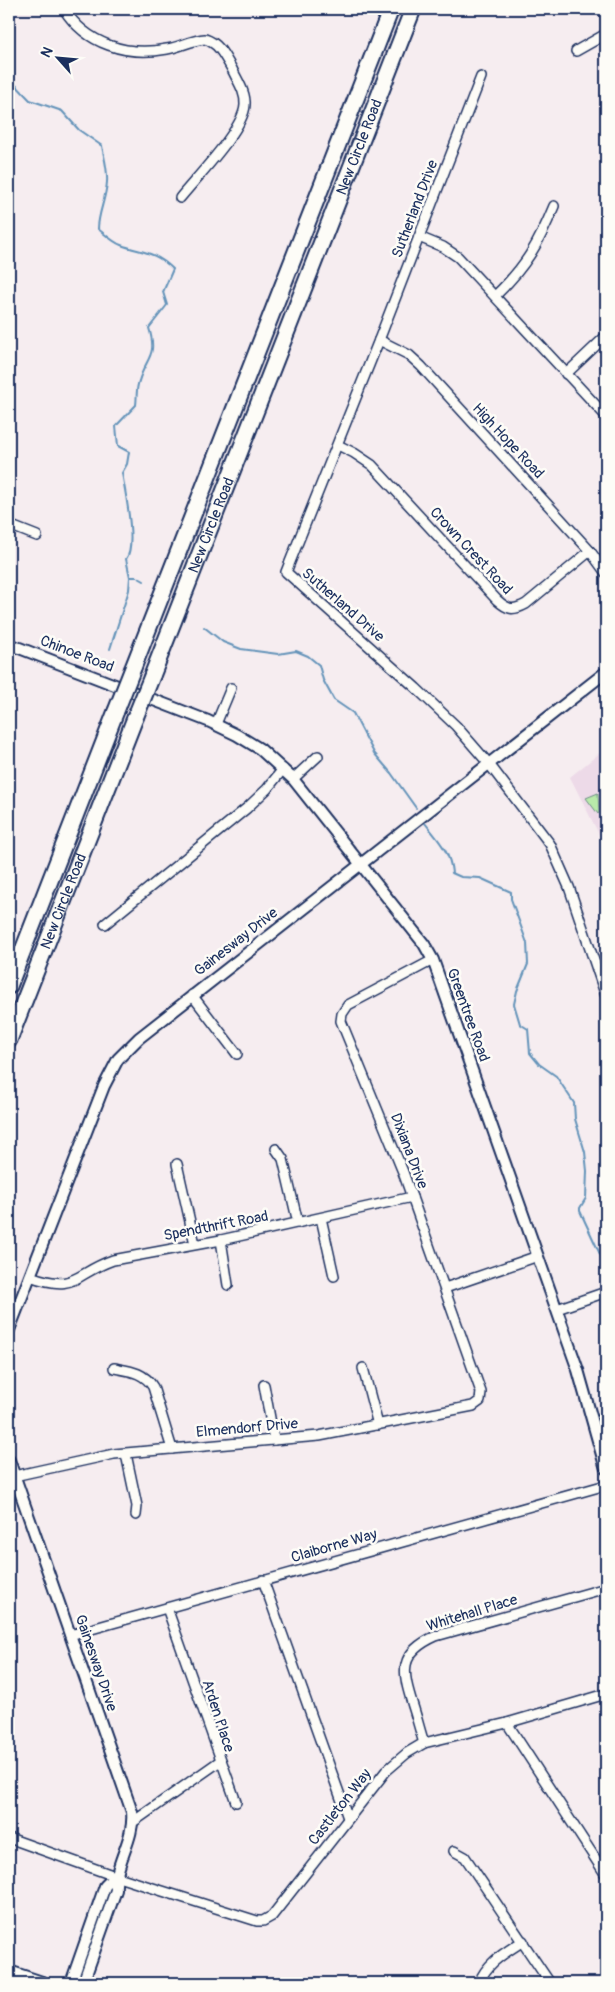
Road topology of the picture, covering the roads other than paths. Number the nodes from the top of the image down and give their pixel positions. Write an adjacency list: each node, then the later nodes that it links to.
1 (64, 9): 7 (street)
2 (391, 9): 32 (highway, New Circle Road, bridge)
3 (413, 9): 35 (highway, New Circle Road, bridge)
4 (606, 34): 5 (street)
5 (576, 51)
6 (481, 77): 9 (street, Sutherland Drive)
7 (180, 198)
8 (554, 206): 10 (street)
9 (419, 237): 10 (street); 12 (street, Sutherland Drive)
10 (495, 296): 13 (street)
11 (606, 336): 13 (street)
12 (379, 340): 15 (street, Sutherland Drive); 18 (street, High Hope Road)
13 (566, 374): 14 (street)
14 (606, 416)
15 (338, 445): 18 (street, Crown Crest Road); 26 (street, Sutherland Drive)
16 (9, 525): 17 (street)
17 (37, 536)
18 (590, 551): 19 (street, High Hope Road)
19 (606, 573)
20 (9, 644): 23 (street, Chinoe Road)
21 (606, 672): 26 (street, Gainesway Drive)
22 (231, 688): 24 (street)
23 (135, 693): 24 (street, Greentree Road)
24 (216, 724): 27 (street, Greentree Road)
25 (318, 756): 28 (street)
26 (489, 764): 29 (street, Gainesway Drive); 34 (street, Sutherland Drive)
27 (283, 769): 28 (street, Greentree Road); 30 (street)
28 (293, 779): 29 (street, Greentree Road)
29 (361, 864): 31 (street, Greentree Road); 33 (street, Gainesway Drive)
30 (105, 924)
31 (433, 960): 39 (street, Dixiana Drive); 44 (street, Greentree Road)
32 (9, 986)
33 (192, 995): 36 (street); 45 (street, Gainesway Drive)
34 (606, 996)
35 (9, 1040)
36 (237, 1054)
37 (276, 1149): 41 (street)
38 (177, 1164): 43 (street)
39 (412, 1197): 40 (street, Spendthrift Road); 48 (street, Dixiana Drive)
40 (321, 1218): 41 (street, Spendthrift Road); 46 (street)
41 (298, 1223): 42 (street, Spendthrift Road)
42 (221, 1240): 43 (street, Spendthrift Road); 47 (street)
43 (195, 1244): 45 (street, Spendthrift Road)
44 (538, 1256): 48 (street); 50 (street, Greentree Road)
45 (30, 1276): 51 (street, Gainesway Drive)
46 (334, 1276)
47 (228, 1285)
48 (445, 1288): 55 (street, Dixiana Drive)
49 (606, 1292): 50 (street)
50 (557, 1309): 61 (street, Greentree Road)
51 (9, 1330)
52 (114, 1368): 58 (street)
53 (364, 1368): 56 (street)
54 (264, 1385): 57 (street)
55 (480, 1401): 56 (street, Elmendorf Drive)
56 (378, 1425): 57 (street, Elmendorf Drive)
57 (274, 1440): 58 (street, Elmendorf Drive)
58 (172, 1449): 59 (street, Elmendorf Drive)
59 (126, 1454): 62 (street, Elmendorf Drive); 64 (street)
60 (9, 1460): 62 (street, Gainesway Drive)
61 (606, 1469)
62 (14, 1476): 68 (street, Gainesway Drive)
63 (606, 1485): 65 (street, Claiborne Way)
64 (136, 1515)
65 (263, 1580): 67 (street, Claiborne Way); 74 (street)
66 (606, 1588): 71 (street, Whitehall Place)
67 (167, 1608): 68 (street, Claiborne Way); 72 (street, Arden Place)
68 (70, 1635): 75 (street, Gainesway Drive)
69 (606, 1694): 70 (street, Castleton Way)
70 (507, 1723): 71 (street, Castleton Way); 78 (street)
71 (424, 1743): 74 (street, Castleton Way)
72 (220, 1760): 73 (street); 75 (street, Arden Place)
73 (236, 1802)
74 (348, 1818): 79 (street, Castleton Way)
75 (133, 1822): 79 (street)
76 (9, 1838): 79 (street, Castleton Way)
77 (454, 1851): 80 (street)
78 (606, 1875)
79 (115, 1876): 83 (street); 84 (street)
80 (523, 1942): 85 (street); 86 (street)
81 (9, 1972): 82 (main road)
82 (42, 1983)
83 (71, 1983)
84 (83, 1983)
85 (479, 1983)
86 (550, 1983)

